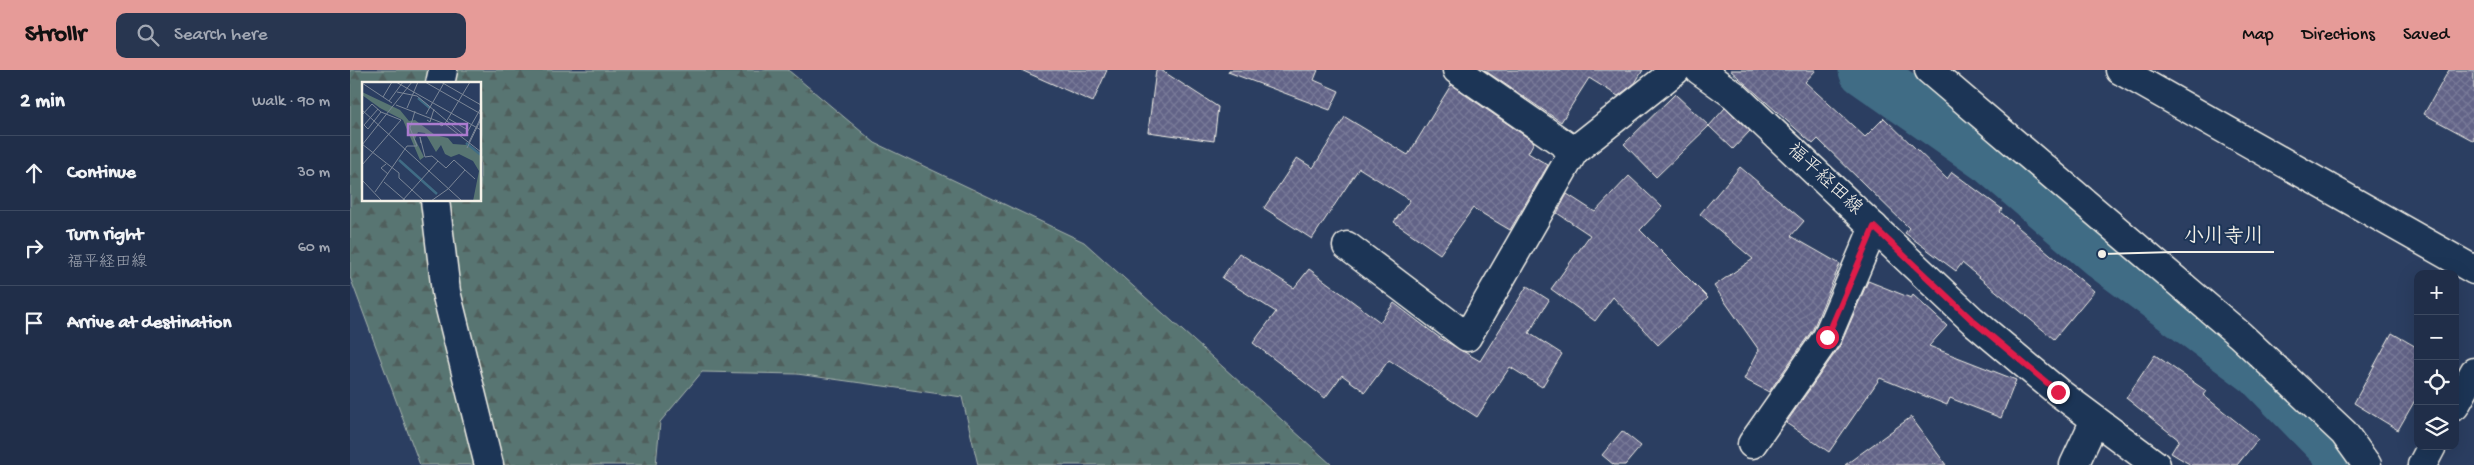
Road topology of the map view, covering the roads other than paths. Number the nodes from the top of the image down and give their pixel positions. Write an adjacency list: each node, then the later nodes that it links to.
1 (1457, 70): 6 (street)
2 (1676, 70): 6 (street)
3 (1699, 70): 8 (street, 福平経田線)
4 (1929, 70): 19 (street)
5 (2120, 70): 10 (street)
6 (1574, 152): 9 (street)
7 (435, 201): 16 (street)
8 (1874, 227): 13 (street, 福平経田線); 14 (street)
9 (1347, 246)
10 (2474, 270)
11 (2474, 372): 12 (street)
12 (2456, 405)
13 (2096, 420): 17 (street); 18 (street, 福平経田線)
14 (1752, 444)
15 (2430, 450): 20 (street)
16 (490, 465)
17 (2074, 465)
18 (2156, 465)
19 (2367, 465)
20 (2422, 465)

